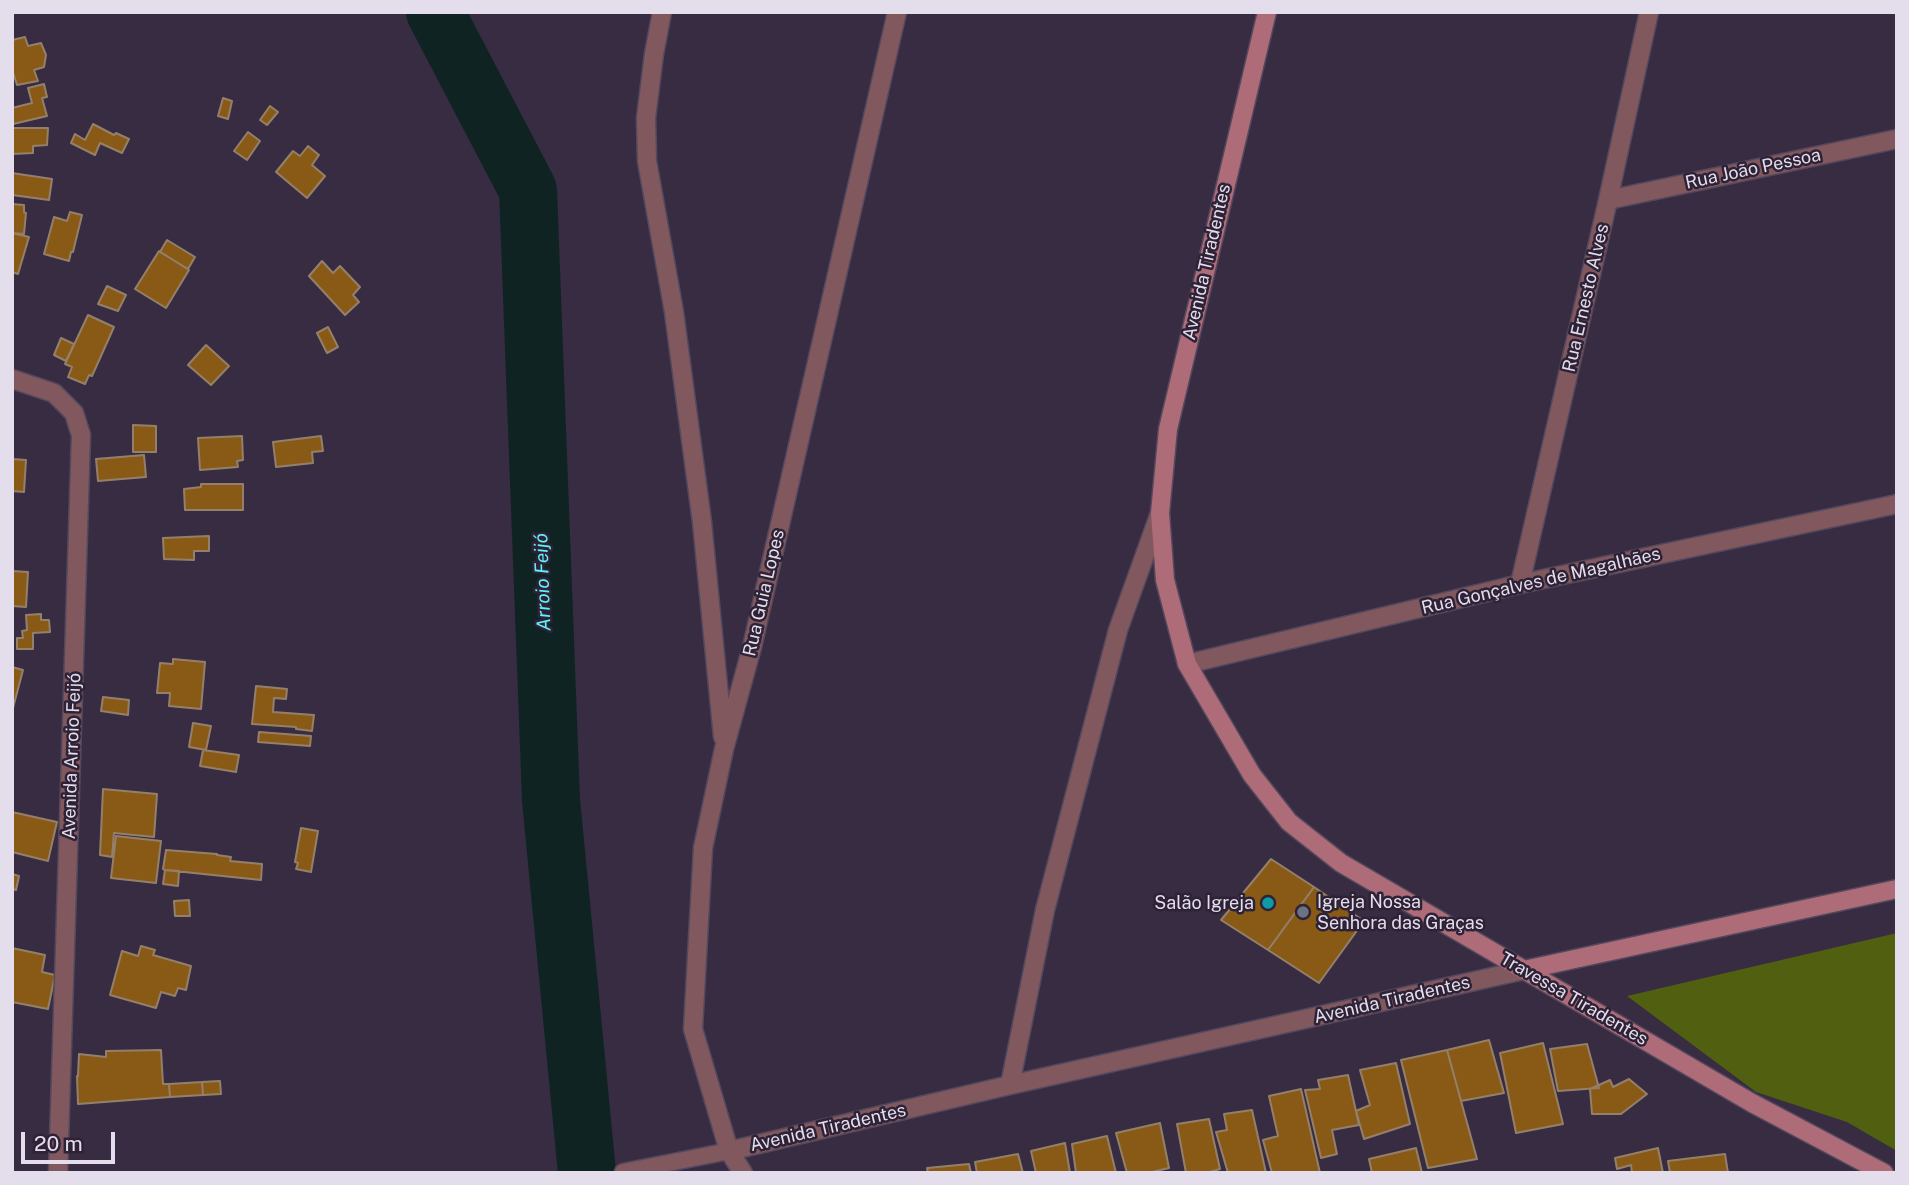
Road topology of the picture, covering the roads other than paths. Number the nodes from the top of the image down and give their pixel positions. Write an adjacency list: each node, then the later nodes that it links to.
1 (662, 12): 12 (street)
2 (897, 12): 12 (street, Rua Guia Lopes)
3 (1266, 12): 9 (main road, Avenida Tiradentes)
4 (1649, 12): 6 (street, Rua Ernesto Alves)
5 (1897, 139): 6 (street, Rua João Pessoa)
6 (1608, 200): 10 (street, Rua Ernesto Alves)
7 (12, 379): 18 (street, Avenida Arroio Feijó)
8 (1897, 504): 10 (street, Rua Gonçalves de Magalhães)
9 (1160, 513): 11 (main road, Avenida Tiradentes); 15 (street, Avenida Tiradentes)
10 (1520, 584): 11 (street, Rua Gonçalves de Magalhães)
11 (1187, 664): 14 (main road, Travessa Tiradentes)
12 (724, 749): 16 (street, Rua Guia Lopes)
13 (1897, 889): 14 (main road, Avenida Tiradentes)
14 (1524, 970): 15 (street, Avenida Tiradentes); 20 (main road, Travessa Tiradentes)
15 (1010, 1085): 16 (street, Avenida Tiradentes)
16 (729, 1151): 17 (lane); 19 (street, Rua Guia Lopes)
17 (624, 1172)
18 (58, 1173)
19 (743, 1173)
20 (1884, 1173)

